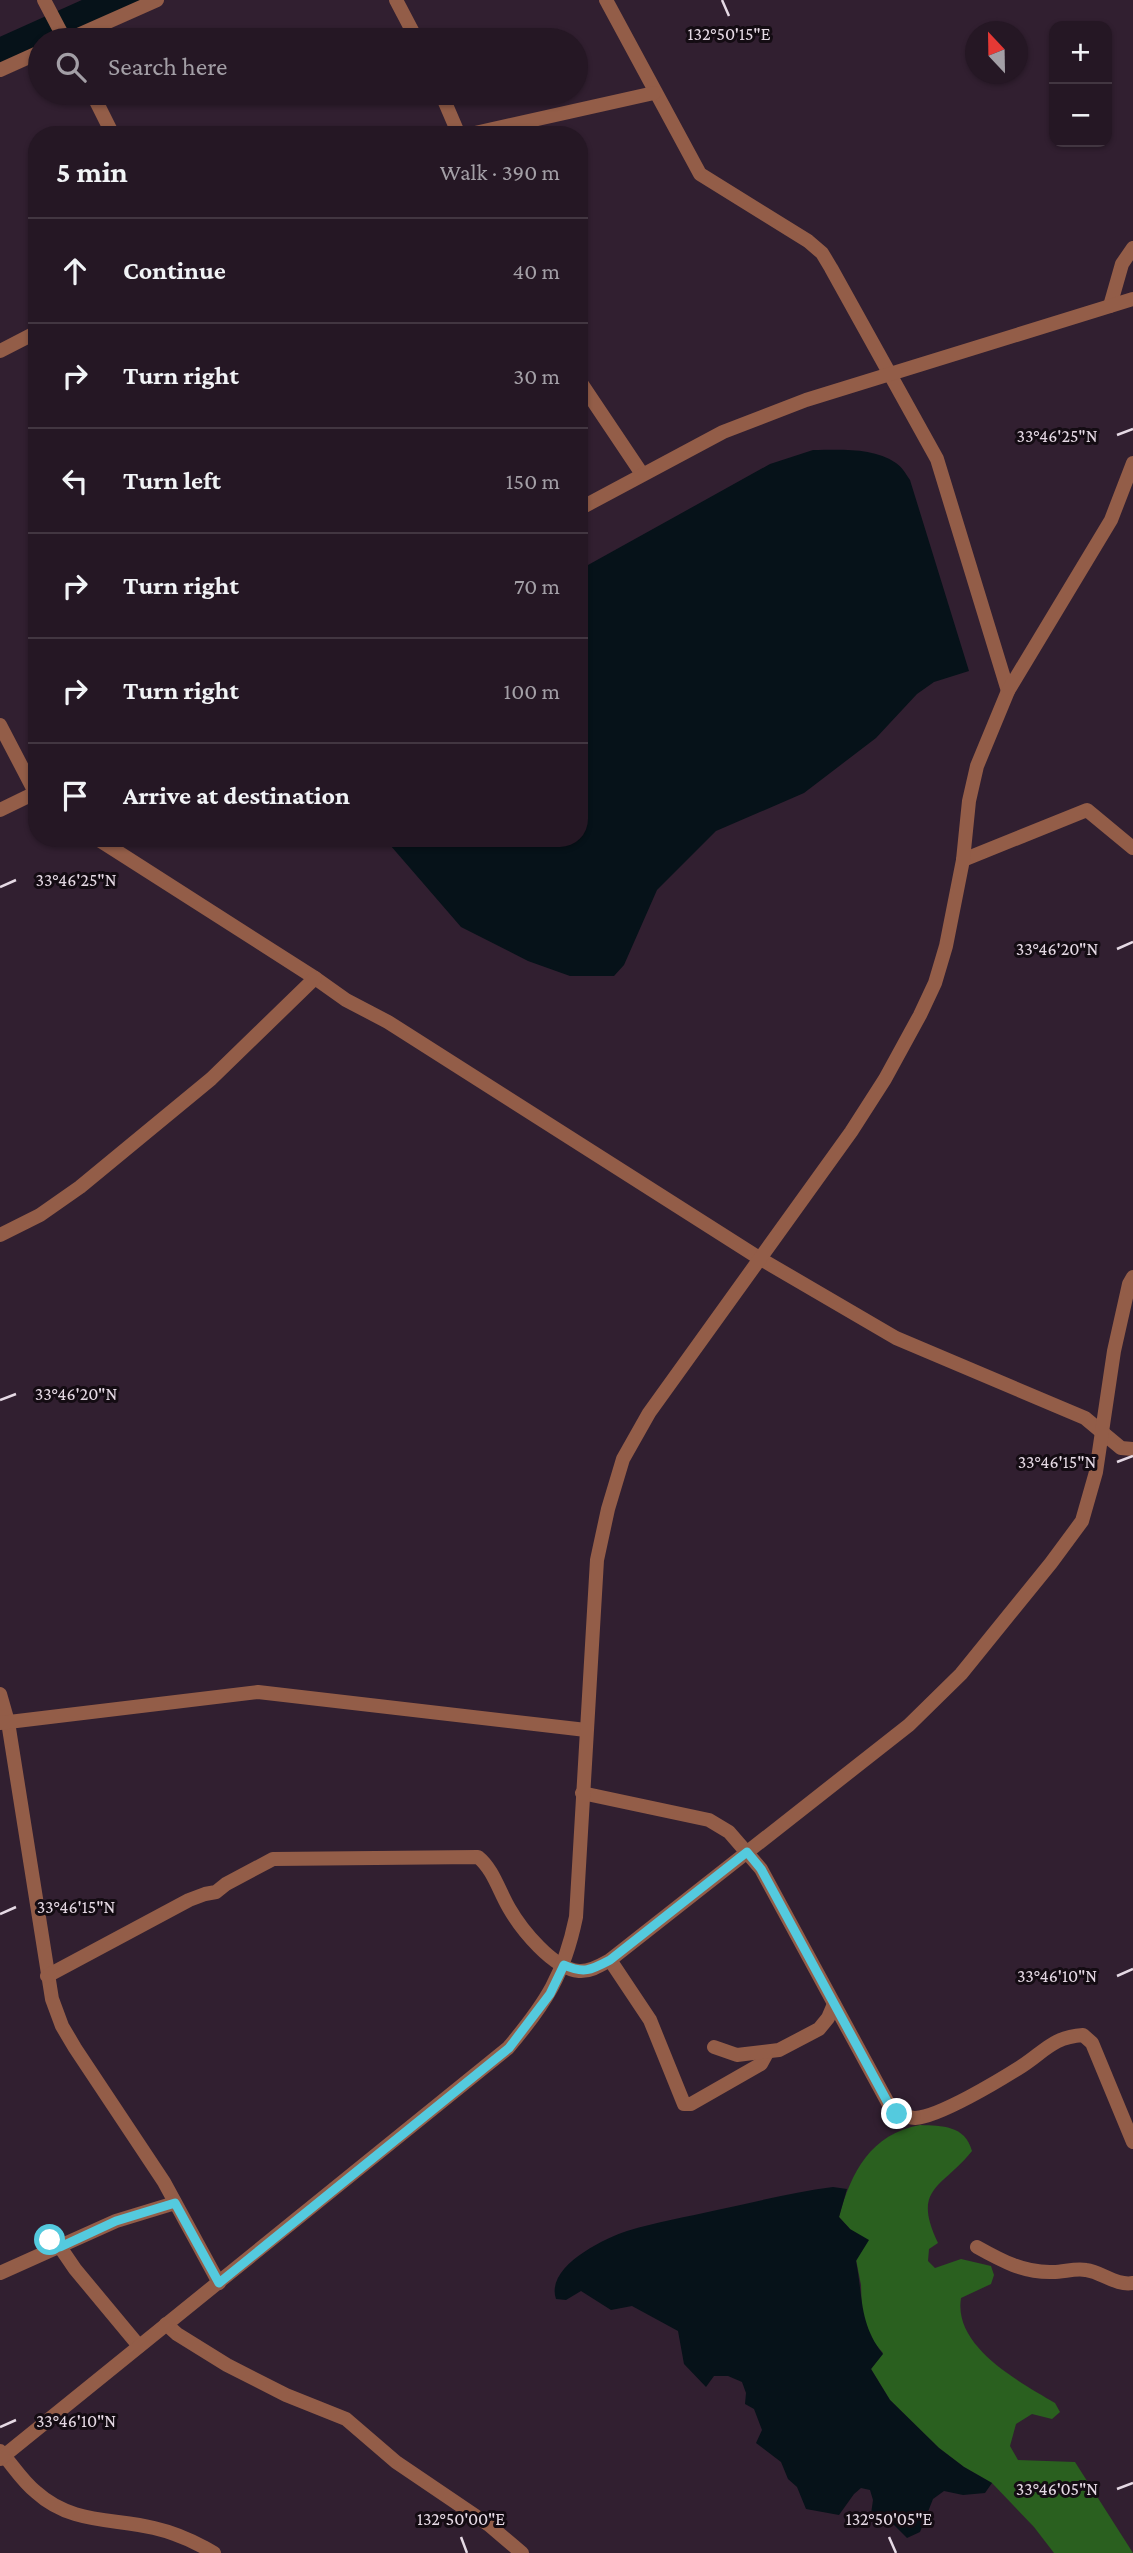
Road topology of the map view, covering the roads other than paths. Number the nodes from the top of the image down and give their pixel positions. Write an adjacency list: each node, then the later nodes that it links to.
1 (44, 0): 5 (street)
2 (158, 0): 6 (street)
3 (396, 0): 7 (street)
4 (606, 0): 10 (street)
5 (59, 28)
6 (91, 28)
7 (411, 28)
8 (28, 57): 9 (street)
9 (0, 70)
10 (654, 93): 15 (street); 21 (street)
11 (98, 105): 13 (street)
12 (447, 105): 14 (street)
13 (108, 126)
14 (455, 126)
15 (506, 126)
16 (1133, 248): 18 (street)
17 (1133, 299): 18 (street)
18 (1110, 306): 21 (street)
19 (28, 337): 20 (street)
20 (0, 351)
21 (890, 374): 24 (street); 26 (street)
22 (588, 393): 24 (street)
23 (1133, 463): 26 (street)
24 (642, 474): 25 (street)
25 (588, 504)
26 (1008, 691): 33 (street)
27 (0, 726): 28 (street)
28 (28, 779)
29 (28, 798): 30 (street)
30 (0, 810)
31 (110, 847): 34 (street)
32 (1133, 848): 33 (street)
33 (963, 860): 36 (street)
34 (315, 978): 35 (street); 36 (street)
35 (0, 1235)
36 (759, 1258): 38 (street); 42 (street)
37 (1133, 1277): 38 (street)
38 (1103, 1433): 39 (street); 44 (street)
39 (1133, 1450)
40 (0, 1694): 41 (street)
41 (4, 1722): 42 (street); 47 (street)
42 (586, 1730): 43 (street)
43 (582, 1793): 44 (street); 46 (street)
44 (747, 1852): 45 (street); 48 (street)
45 (610, 1960): 46 (street); 50 (street)
46 (564, 1965): 47 (street); 56 (street)
47 (47, 1976): 52 (street)
48 (834, 2004): 50 (street); 51 (street)
49 (714, 2047): 50 (street)
50 (767, 2053)
51 (1133, 2142)
52 (175, 2203): 53 (street); 56 (street)
53 (55, 2243): 55 (street); 59 (street)
54 (977, 2247): 57 (street)
55 (0, 2273)
56 (219, 2283): 58 (street)
57 (1133, 2283)
58 (166, 2324): 59 (street); 62 (street)
59 (139, 2346): 60 (street)
60 (1, 2455): 61 (street)
61 (214, 2553)
62 (522, 2553)

